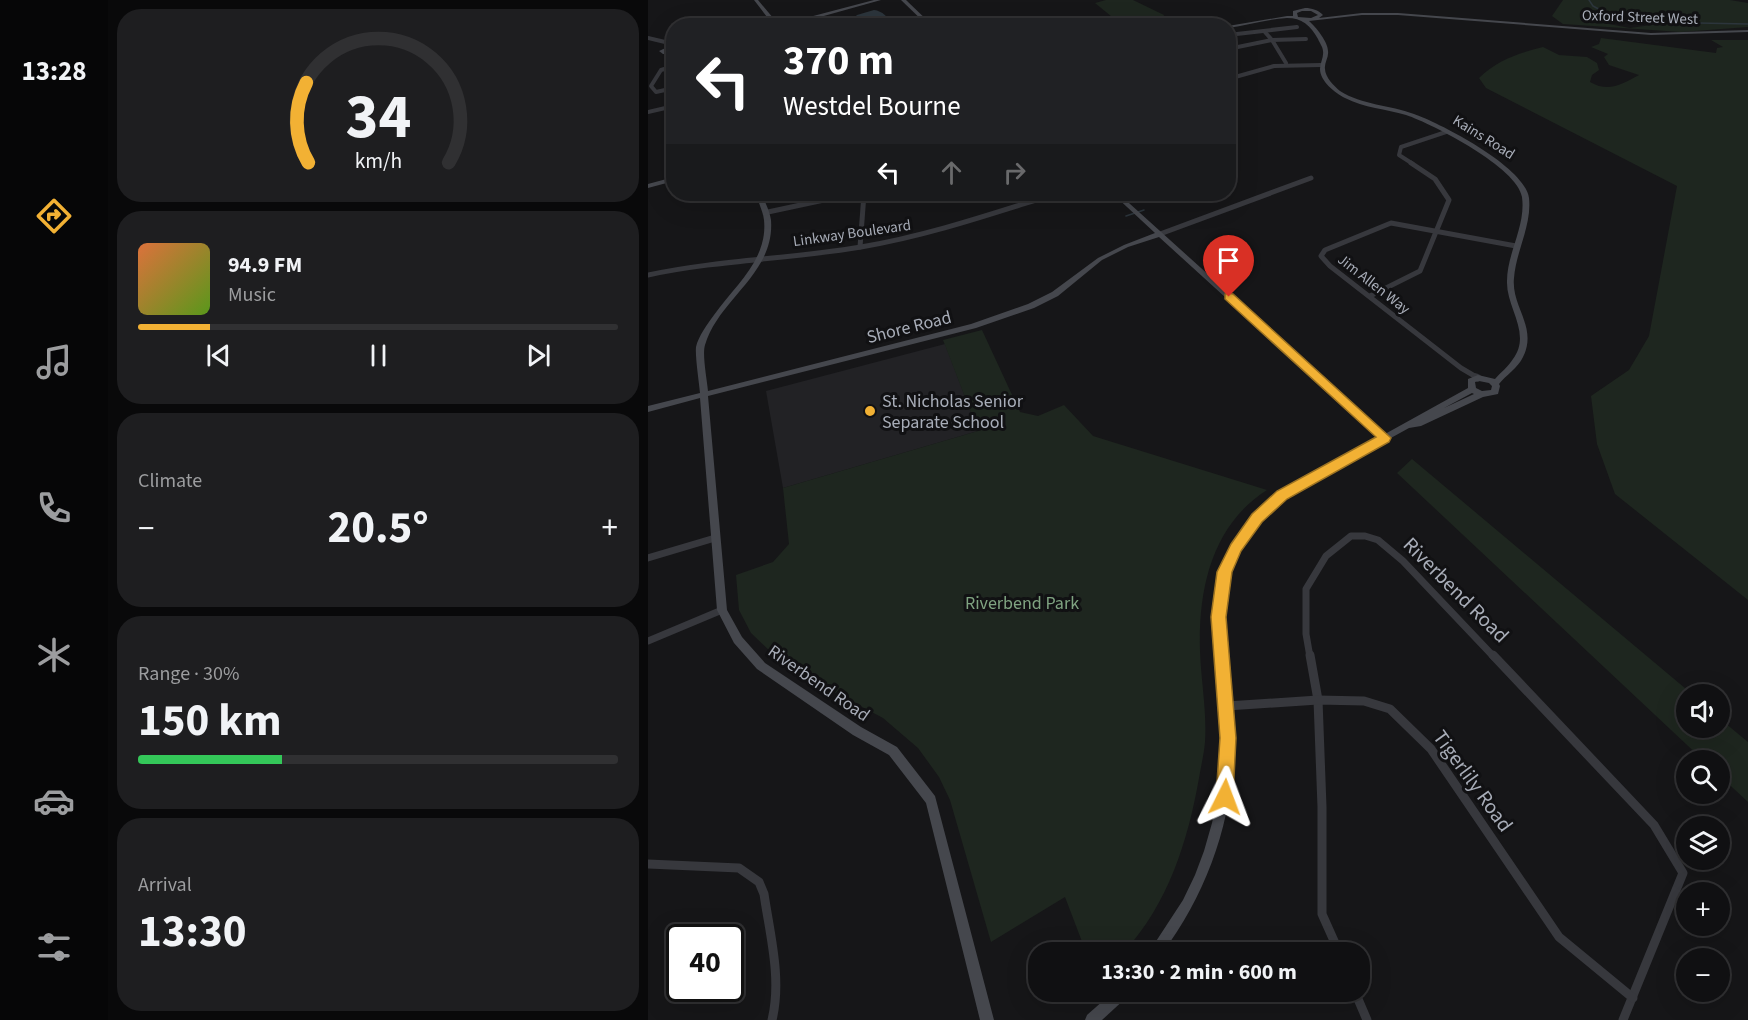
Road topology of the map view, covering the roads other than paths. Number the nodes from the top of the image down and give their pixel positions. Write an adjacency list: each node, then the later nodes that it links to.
1 (756, 0): 9 (street)
2 (879, 0): 10 (street)
3 (903, 0): 11 (street)
4 (1297, 3): 7 (street)
5 (1305, 3): 6 (street)
6 (1316, 11): 7 (street, Oxford Street West); 8 (street, Oxford Street West); 12 (street)
7 (1296, 14): 13 (street); 14 (street)
8 (1425, 15): 12 (street, Oxford Street West); 18 (street, Oxford Street West)
9 (772, 18)
10 (810, 18)
11 (922, 18)
12 (1315, 20): 13 (street, Oxford Street West); 16 (street, Kains Road)
13 (1306, 21): 16 (street, Kains Road)
14 (1236, 24)
15 (1297, 27): 17 (street)
16 (1315, 29): 26 (street, Kains Road)
17 (1264, 31): 19 (street); 22 (street)
18 (1748, 31)
19 (1236, 34)
20 (648, 38): 23 (street)
21 (1306, 39): 22 (street)
22 (1272, 40): 24 (street); 25 (street)
23 (666, 43)
24 (1236, 47)
25 (1286, 63): 26 (street); 28 (street)
26 (1321, 65): 32 (street, Kains Road)
27 (666, 69): 29 (street)
28 (1236, 77)
29 (666, 90)
30 (666, 108): 31 (street)
31 (648, 112)
32 (1446, 132): 42 (street); 44 (street, Kains Road)
33 (1311, 178): 43 (street)
34 (666, 181): 35 (street)
35 (648, 186)
36 (762, 201): 41 (street, Riverbend Road)
37 (819, 201): 41 (street)
38 (863, 201): 45 (street)
39 (1032, 201): 45 (street, Linkway Boulevard)
40 (1124, 201): 43 (street)
41 (768, 212): 46 (street, Riverbend Road)
42 (1435, 230): 44 (street, Jim Allen Way); 48 (street); 48 (street, Jim Allen Way)
43 (1160, 234): 53 (street, Shore Road); 56 (street)
44 (1516, 246): 49 (street, Kains Road)
45 (860, 247): 46 (street, Linkway Boulevard)
46 (761, 258): 47 (street, Linkway Boulevard); 53 (street, Riverbend Road)
47 (648, 275)
48 (1370, 296): 50 (street, Jim Allen Way)
49 (1503, 373): 50 (street); 51 (street, Kains Road)
50 (1477, 381): 51 (street); 52 (street); 55 (street)
51 (1495, 384): 52 (street, Kains Road)
52 (1481, 394): 55 (street)
53 (703, 395): 54 (street, Shore Road); 57 (street, Riverbend Road)
54 (648, 409)
55 (1410, 425): 56 (street)
56 (1385, 438): 62 (street)
57 (715, 538): 58 (street); 59 (street, Riverbend Road)
58 (648, 558)
59 (722, 610): 60 (street); 70 (street, Riverbend Road)
60 (648, 641)
61 (1318, 700): 62 (street, Tigerlily Road); 65 (street, Riverbend Road); 66 (street, Tigerlily Road); 66 (street, Riverbend Road)
62 (1227, 706): 64 (street)
63 (648, 864): 69 (street)
64 (1162, 942)
65 (1335, 942)
66 (1633, 998): 73 (street, Riverbend Road)
67 (1111, 1002): 71 (street)
68 (1359, 1002): 72 (street)
69 (772, 1020)
70 (987, 1020)
71 (1092, 1020)
72 (1367, 1020)
73 (1623, 1020)

